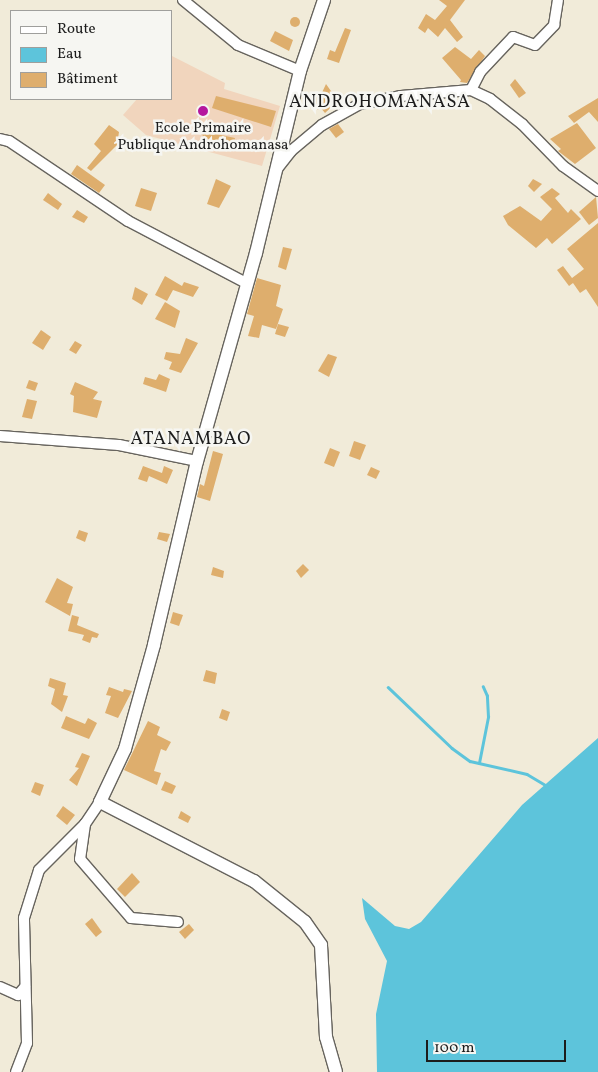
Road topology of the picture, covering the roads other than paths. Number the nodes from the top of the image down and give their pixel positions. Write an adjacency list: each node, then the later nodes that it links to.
1 (183, 0): 4 (street)
2 (324, 0): 4 (street)
3 (558, 0): 5 (street)
4 (300, 71): 7 (street)
5 (471, 90): 7 (street); 8 (street)
6 (0, 139): 9 (street)
7 (273, 174): 9 (street)
8 (598, 191)
9 (246, 283): 11 (street)
10 (0, 436): 11 (street)
11 (197, 461): 12 (street)
12 (100, 802): 13 (street); 18 (street)
13 (85, 824): 14 (street); 16 (street)
14 (178, 922)
15 (0, 987): 16 (street)
16 (26, 987): 17 (street)
17 (16, 1072)
18 (336, 1072)

